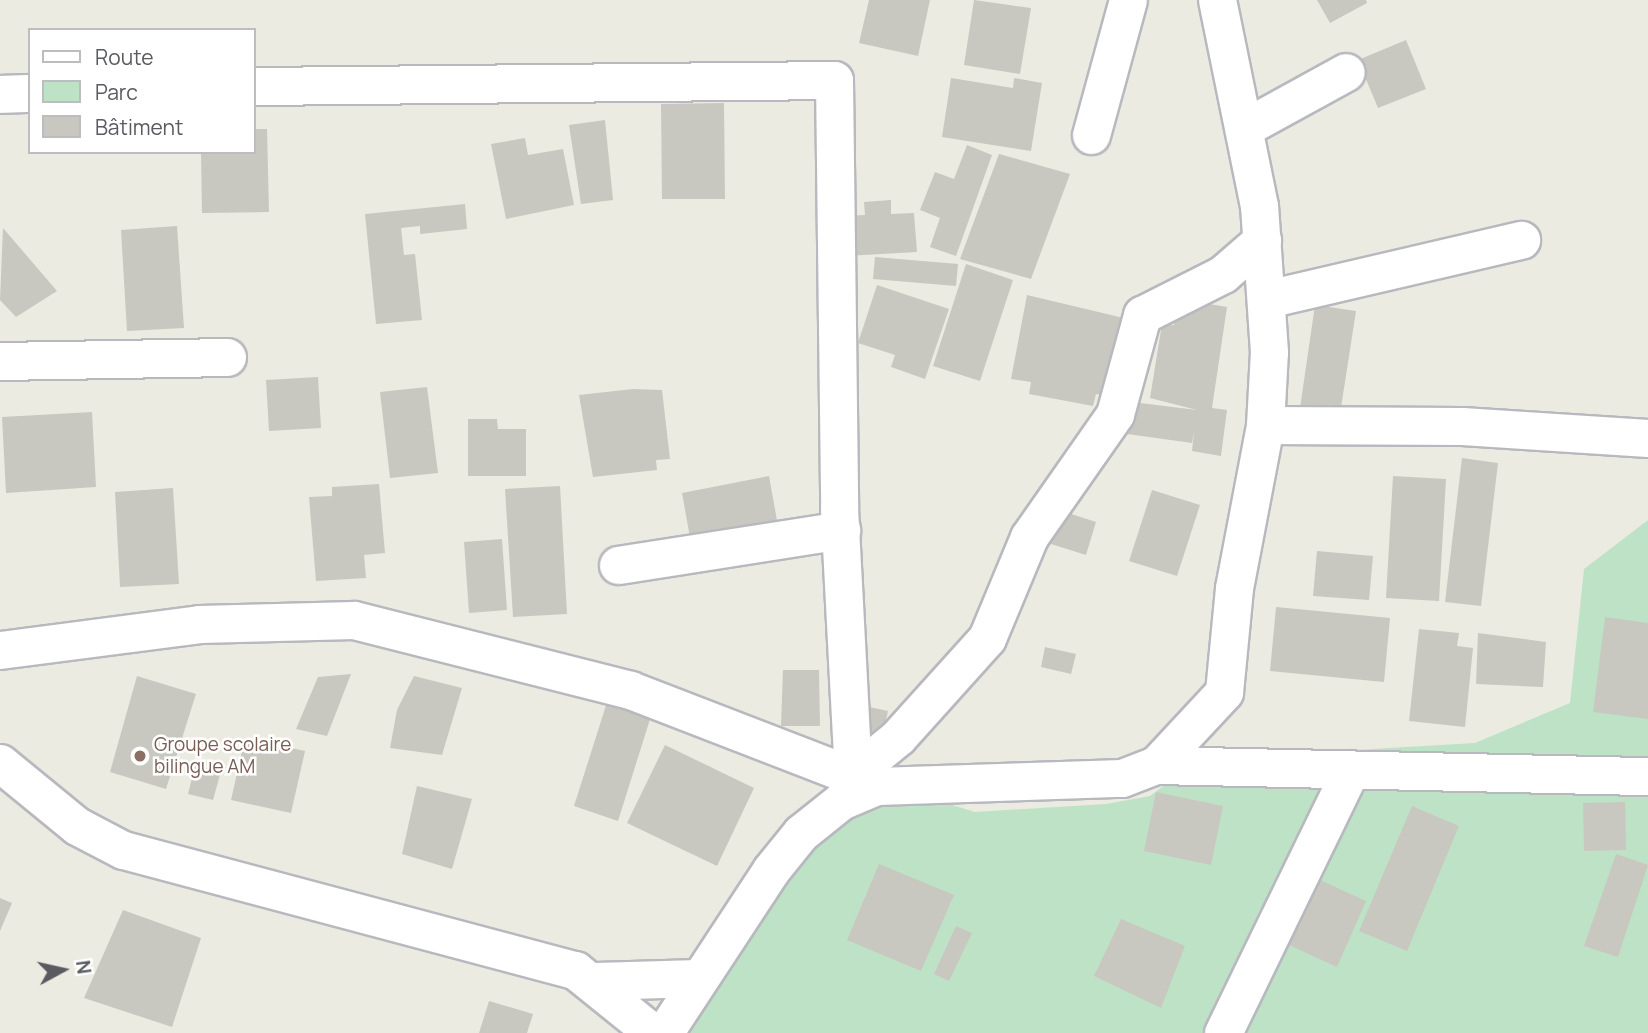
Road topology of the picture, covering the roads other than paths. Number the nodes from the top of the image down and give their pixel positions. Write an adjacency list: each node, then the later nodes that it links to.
1 (1128, 0): 8 (street)
2 (1217, 0): 7 (street)
3 (1346, 72): 7 (street)
4 (256, 86): 16 (street)
5 (28, 93): 6 (street)
6 (0, 94)
7 (1244, 128): 9 (street)
8 (1091, 135)
9 (1262, 240): 11 (street); 23 (street)
10 (1521, 240): 11 (street)
11 (1267, 299): 14 (street)
12 (227, 357): 13 (street)
13 (0, 361)
14 (1265, 425): 15 (street); 20 (street)
15 (1648, 438)
16 (841, 530): 17 (street); 23 (street)
17 (618, 565)
18 (0, 650): 23 (street)
19 (0, 763): 25 (street)
20 (1156, 765): 21 (street); 23 (street)
21 (1351, 769): 22 (street); 28 (street)
22 (1648, 776)
23 (865, 780): 24 (street)
24 (698, 978): 25 (street); 27 (street)
25 (595, 981): 26 (street)
26 (653, 1033)
27 (664, 1033)
28 (1223, 1033)

